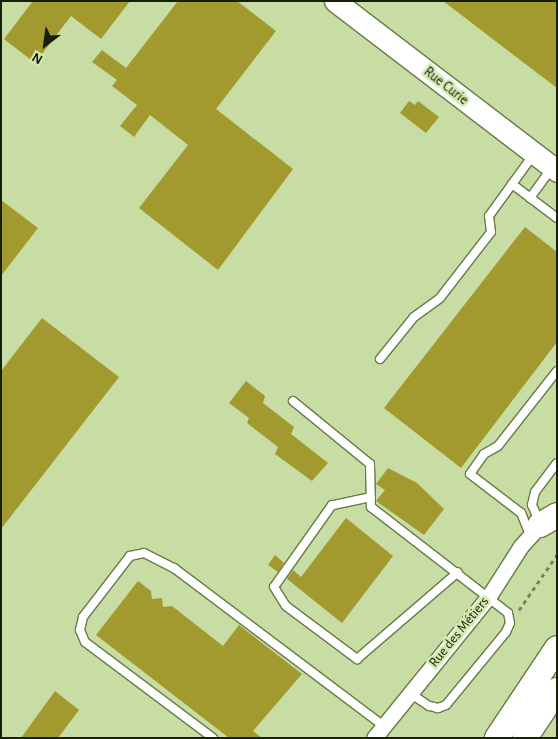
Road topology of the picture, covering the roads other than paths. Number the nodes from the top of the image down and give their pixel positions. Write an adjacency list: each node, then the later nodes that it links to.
1 (335, 1): 2 (main road, Rue Curie)
2 (534, 154): 3 (main road, Rue Curie); 4 (lane)
3 (554, 169): 5 (lane)
4 (512, 184): 5 (lane); 7 (lane)
5 (530, 198): 6 (lane)
6 (557, 218)
7 (380, 359)
8 (557, 371): 12 (lane)
9 (293, 401): 11 (lane)
10 (557, 463): 12 (lane)
11 (371, 497): 13 (lane); 13 (lane)
12 (542, 525): 14 (street, Rue des Métiers)
13 (458, 572): 14 (lane)
14 (489, 596): 17 (street, Rue des Métiers); 17 (lane)
15 (557, 648): 20 (main road)
16 (557, 690): 21 (main road)
17 (410, 693): 18 (street, Rue des Métiers)
18 (379, 732): 19 (lane)
19 (213, 738)
20 (497, 738)
21 (525, 738)

